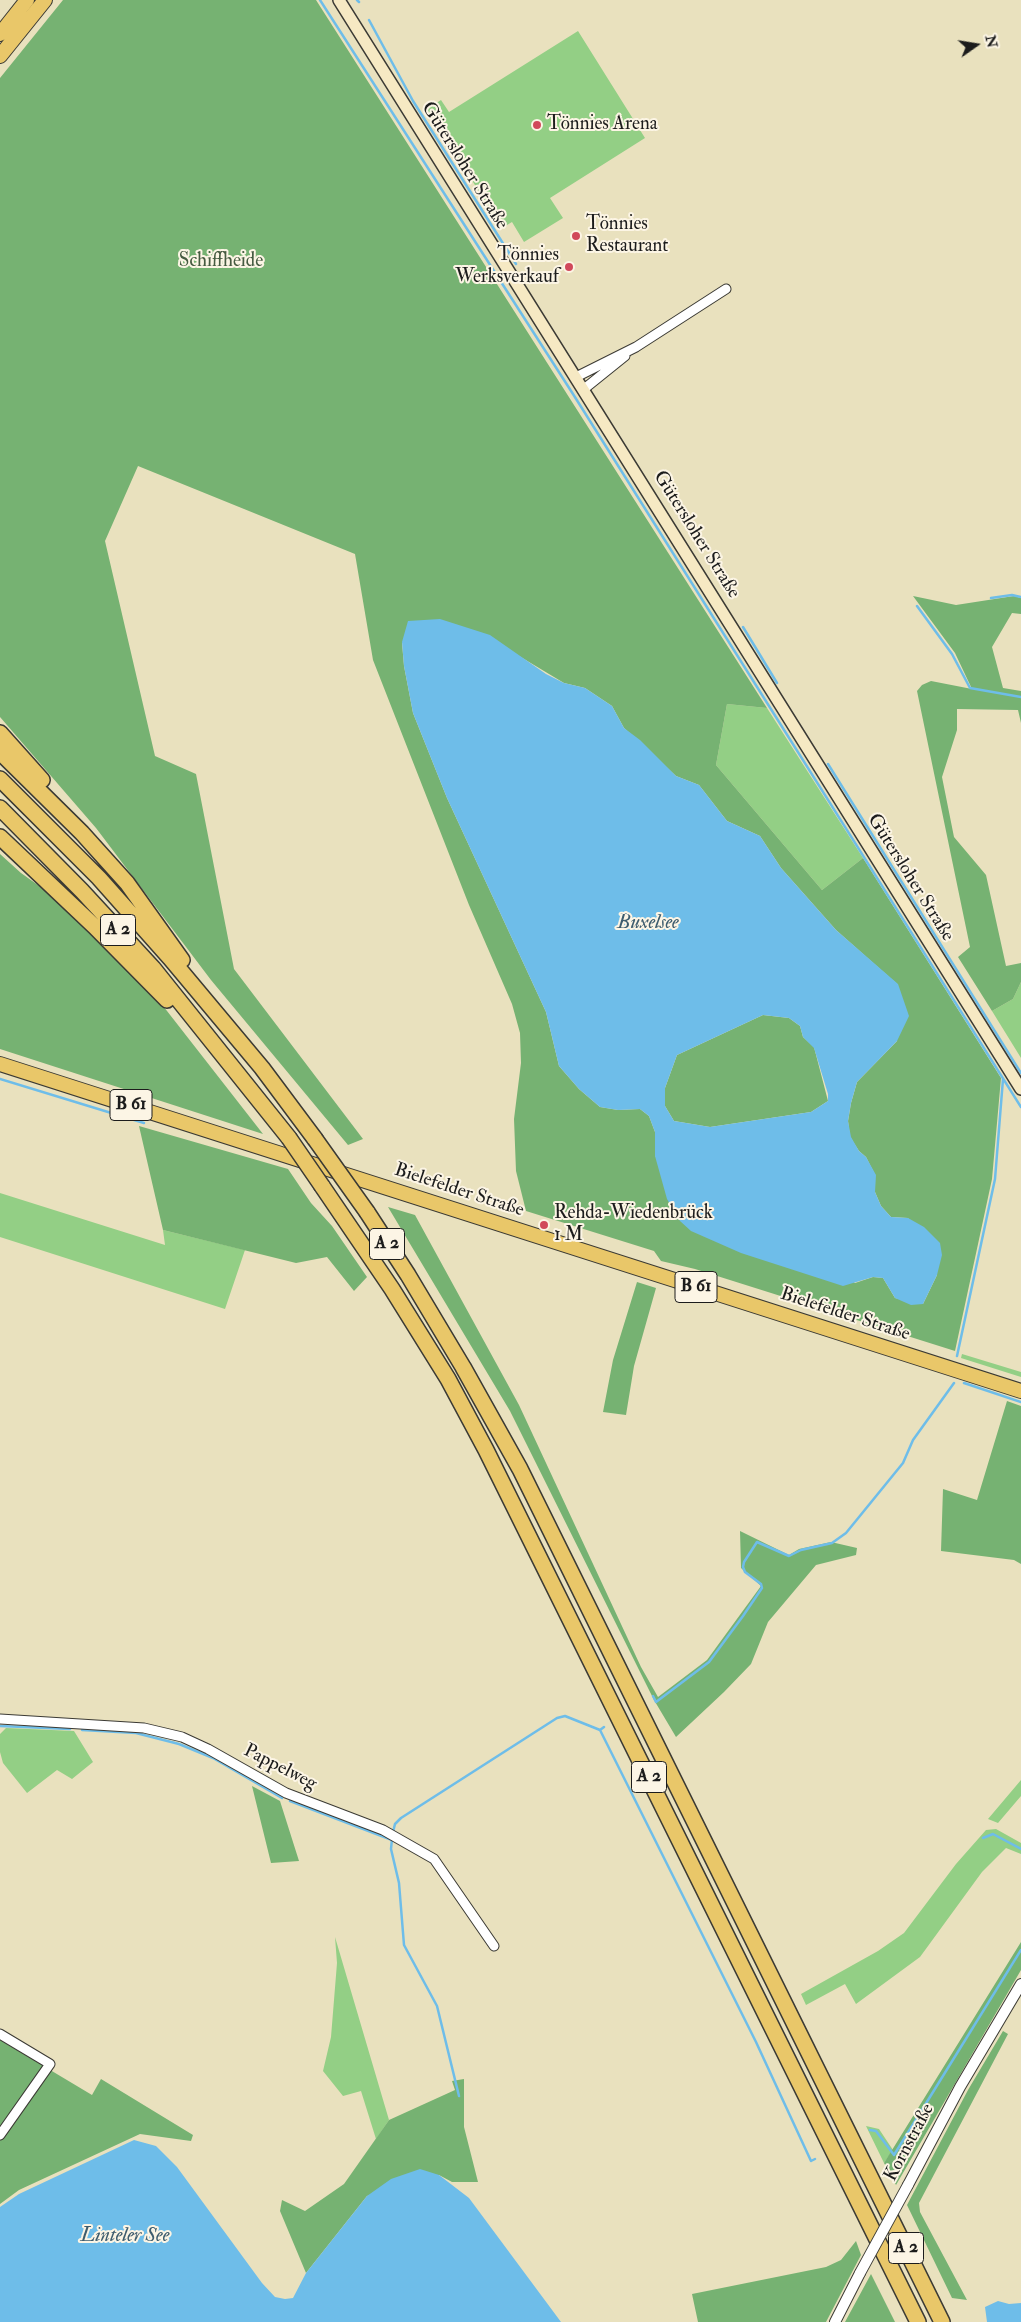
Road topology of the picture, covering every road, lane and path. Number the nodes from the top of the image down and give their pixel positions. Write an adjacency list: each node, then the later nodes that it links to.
1 (21, 0): 5 (main road)
2 (27, 0): 5 (main road)
3 (45, 0): 7 (main road)
4 (339, 0): 10 (main road, Gütersloher Straße)
5 (9, 22): 6 (main road)
6 (0, 34)
7 (0, 56)
8 (726, 289): 9 (street)
9 (636, 347): 10 (street); 11 (street)
10 (576, 376): 11 (main road, Gütersloher Straße)
11 (584, 389): 21 (main road, Gütersloher Straße)
12 (0, 733): 16 (highway)
13 (0, 752): 16 (highway)
14 (0, 779): 18 (highway, A 2)
15 (0, 808): 19 (highway, A 2)
16 (82, 833): 18 (highway)
17 (0, 837): 19 (highway)
18 (218, 1014): 30 (highway, A 2, bridge)
19 (227, 1060): 29 (highway, A 2, bridge)
20 (0, 1064): 22 (main road, Bielefelder Straße / B 61)
21 (1021, 1089)
22 (1021, 1391)
23 (0, 1718): 24 (street, Pappelweg)
24 (494, 1946)
25 (1021, 1984): 28 (street, Kornstraße, bridge)
26 (0, 2034): 27 (street)
27 (0, 2135)
28 (835, 2322)
29 (918, 2322)
30 (942, 2322)

